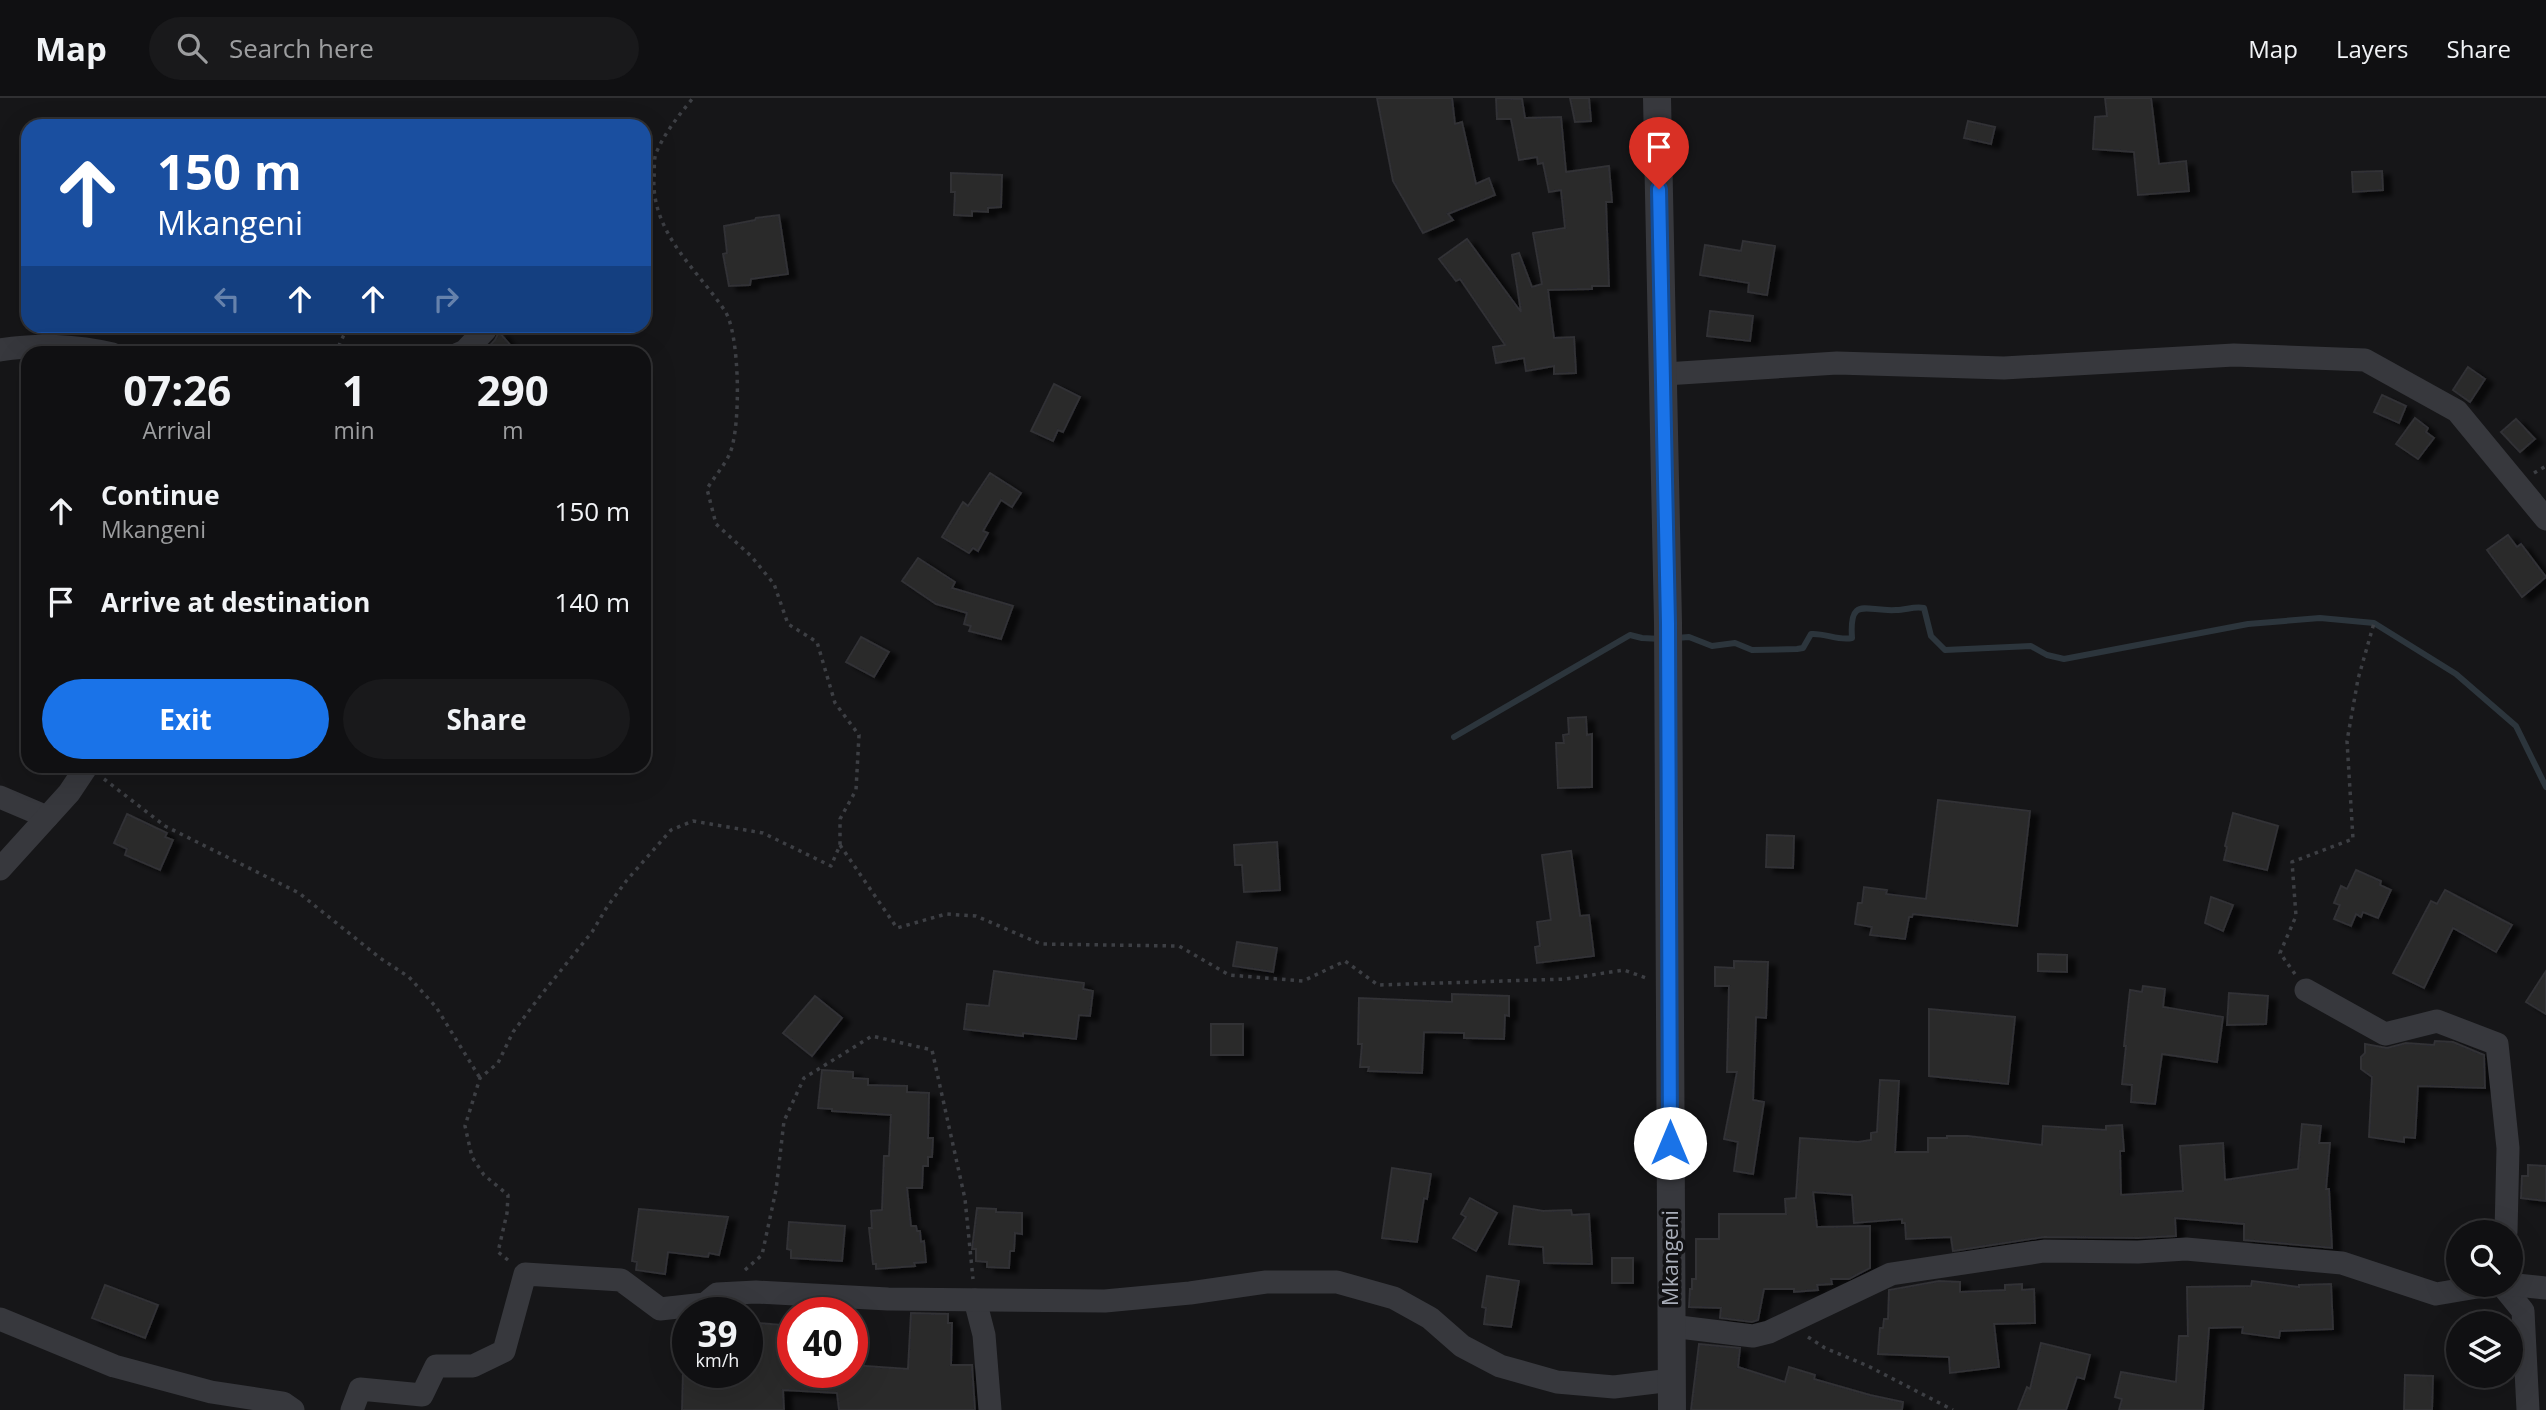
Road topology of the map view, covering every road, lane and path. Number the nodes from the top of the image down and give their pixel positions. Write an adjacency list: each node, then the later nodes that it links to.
1 (692, 98): 14 (path)
2 (1657, 98): 7 (street, Mkangeni)
3 (482, 333): 5 (street)
4 (21, 346): 6 (street)
5 (470, 346)
6 (0, 350)
7 (1665, 374): 8 (street); 16 (street, Mkangeni)
8 (2546, 519)
9 (2374, 623): 17 (path)
10 (82, 773): 13 (street)
11 (103, 773): 18 (path)
12 (0, 797): 13 (street)
13 (47, 817): 15 (street)
14 (840, 845): 16 (path); 18 (path)
15 (0, 869)
16 (1669, 986): 29 (street, Mkangeni)
17 (2306, 990): 19 (street)
18 (480, 1078): 20 (path)
19 (2506, 1220)
20 (525, 1274): 24 (street); 32 (street)
21 (2523, 1286): 22 (street)
22 (2546, 1288)
23 (2446, 1292): 28 (street)
24 (717, 1294): 26 (street); 26 (path)
25 (2512, 1297): 36 (street)
26 (975, 1300): 30 (street); 33 (street)
27 (0, 1318): 31 (street)
28 (1785, 1322): 29 (street); 35 (path)
29 (1671, 1326): 30 (street, Mkangeni)
30 (1672, 1380): 34 (street, Mkangeni)
31 (293, 1410)
32 (352, 1410)
33 (990, 1410)
34 (1672, 1410)
35 (1953, 1410)
36 (2528, 1410)

